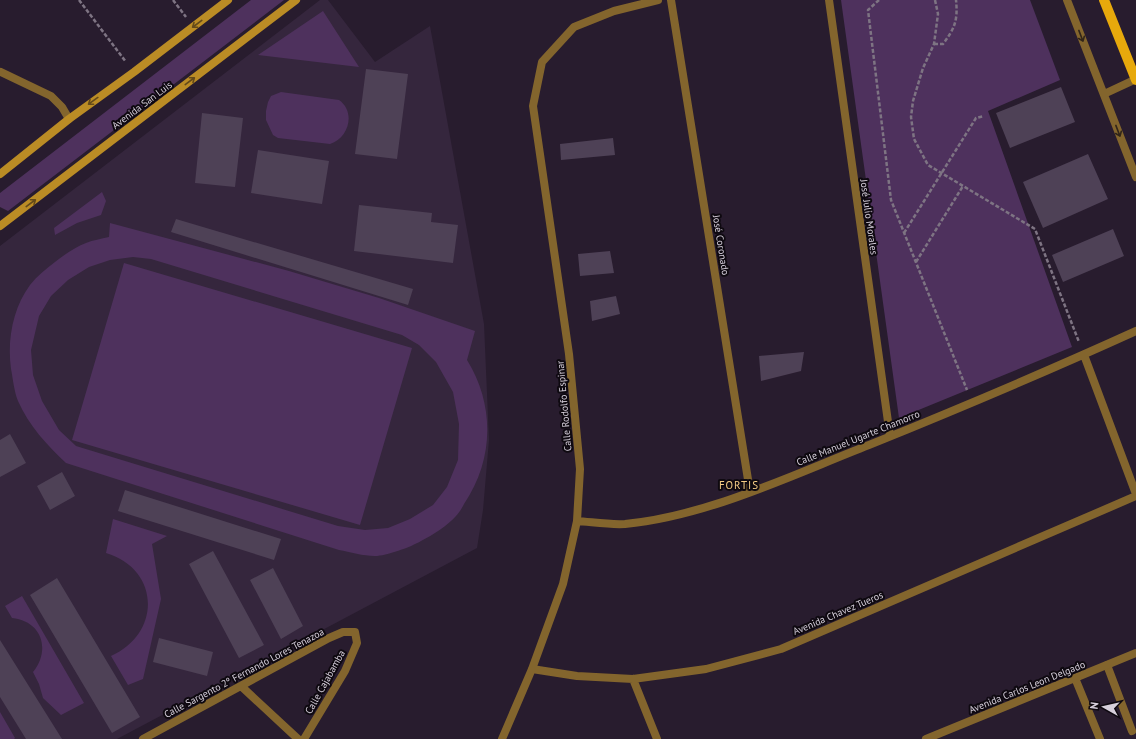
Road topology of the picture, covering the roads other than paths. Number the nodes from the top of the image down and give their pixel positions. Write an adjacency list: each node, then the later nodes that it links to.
1 (228, 0): 11 (main road, one-way to 11)
2 (296, 0): 14 (main road, Avenida San Luis, one-way to 2)
3 (658, 0): 20 (street, Calle Rodolfo Espinar)
4 (672, 0): 18 (street, José Coronado)
5 (829, 0): 17 (street, José Julio Morales)
6 (1067, 0): 10 (street, one-way to 10)
7 (1104, 0): 9 (main road)
8 (1, 72): 11 (street)
9 (1136, 79): 10 (street)
10 (1104, 94): 13 (street, one-way to 13)
11 (68, 119): 12 (main road)
12 (0, 174)
13 (1136, 177)
14 (0, 226)
15 (1136, 331): 16 (street, Calle Manuel Ugarte Chamorro)
16 (1084, 355): 17 (street, Calle Manuel Ugarte Chamorro); 19 (street)
17 (890, 436): 18 (street, Calle Manuel Ugarte Chamorro)
18 (750, 492): 20 (street, Calle Manuel Ugarte Chamorro)
19 (1136, 495): 26 (street, Avenida Chavez Tueros)
20 (577, 521): 24 (street, Calle Rodolfo Espinar)
21 (355, 632): 27 (street, Calle Sargento 2º Fernando Lores Tenazoa); 31 (street, Calle Cajabamba)
22 (1136, 653): 23 (street, Avenida Carlos Leon Delgado)
23 (1107, 665): 25 (street, Avenida Carlos Leon Delgado); 28 (street)
24 (532, 669): 26 (street, Avenida Chavez Tueros); 32 (street, Calle Rodolfo Espinar)
25 (1075, 678): 34 (street, Avenida Carlos Leon Delgado); 35 (street)
26 (633, 679): 33 (street)
27 (241, 686): 29 (street, Calle Sargento 2º Fernando Lores Tenazoa); 30 (street)
28 (1132, 731)
29 (143, 739)
30 (298, 739)
31 (304, 739)
32 (502, 739)
33 (657, 739)
34 (926, 739)
35 (1100, 739)

